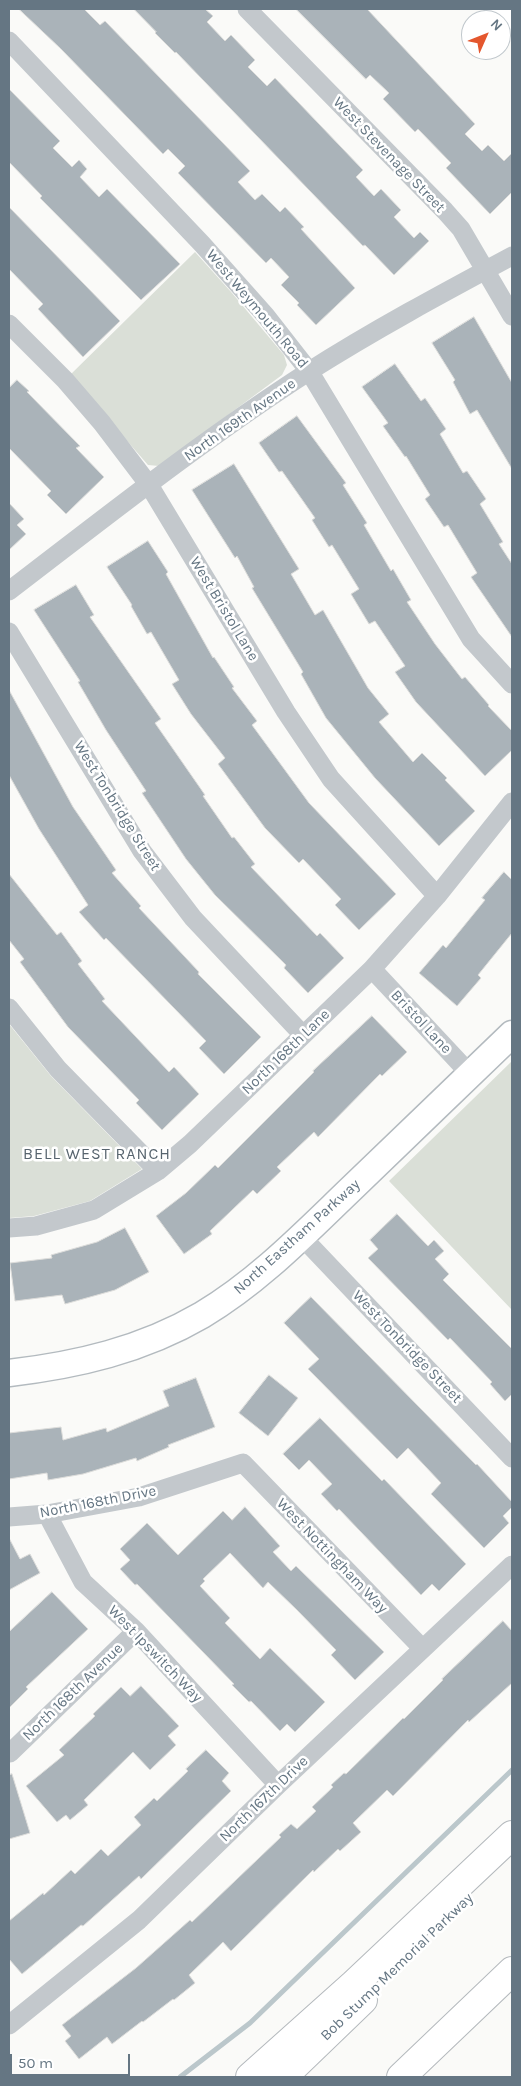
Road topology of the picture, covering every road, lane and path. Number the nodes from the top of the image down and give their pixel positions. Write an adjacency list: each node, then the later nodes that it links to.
1 (247, 9): 6 (street, West Stevenage Street)
2 (498, 9): 3 (street)
3 (512, 22)
4 (9, 41): 9 (street, West Weymouth Road)
5 (512, 256): 6 (street, North 169th Avenue)
6 (486, 270): 7 (street, West Stevenage Street); 9 (street, North 169th Avenue)
7 (512, 316)
8 (9, 324): 10 (street, West Bristol Lane)
9 (309, 371): 10 (street, North 169th Avenue); 13 (street, West Weymouth Road)
10 (149, 485): 11 (street, North 169th Avenue); 15 (street, West Bristol Lane)
11 (9, 591)
12 (9, 632): 19 (street, West Tonbridge Street)
13 (512, 684)
14 (512, 802): 15 (street, North 168th Lane)
15 (437, 896): 16 (street, North 168th Lane)
16 (372, 969): 19 (street, North 168th Lane); 20 (street, Bristol Lane)
17 (9, 1008): 21 (street)
18 (512, 1034): 20 (street, North Eastham Parkway)
19 (303, 1035): 21 (street, North 168th Lane)
20 (470, 1074): 23 (street, North Eastham Parkway)
21 (158, 1171): 22 (street, North 168th Lane)
22 (9, 1228)
23 (302, 1237): 24 (street, North Eastham Parkway); 25 (street, West Tonbridge Street)
24 (9, 1373)
25 (512, 1458)
26 (243, 1463): 27 (street, North 168th Drive); 31 (street, West Nottingham Way)
27 (47, 1514): 28 (street, North 168th Drive); 30 (street, West Ipswitch Way)
28 (9, 1517)
29 (512, 1564): 31 (street, North 167th Drive)
30 (136, 1631): 32 (street, North 168th Avenue); 33 (street, West Ipswitch Way)
31 (422, 1648): 33 (street, North 167th Drive)
32 (9, 1752)
33 (278, 1785): 37 (street, North 167th Drive)
34 (512, 1834): 38 (highway)
35 (512, 1858): 39 (highway, Bob Stump Memorial Parkway)
36 (512, 1971): 40 (highway)
37 (12, 2017)
38 (250, 2077)
39 (283, 2077)
40 (400, 2077)

